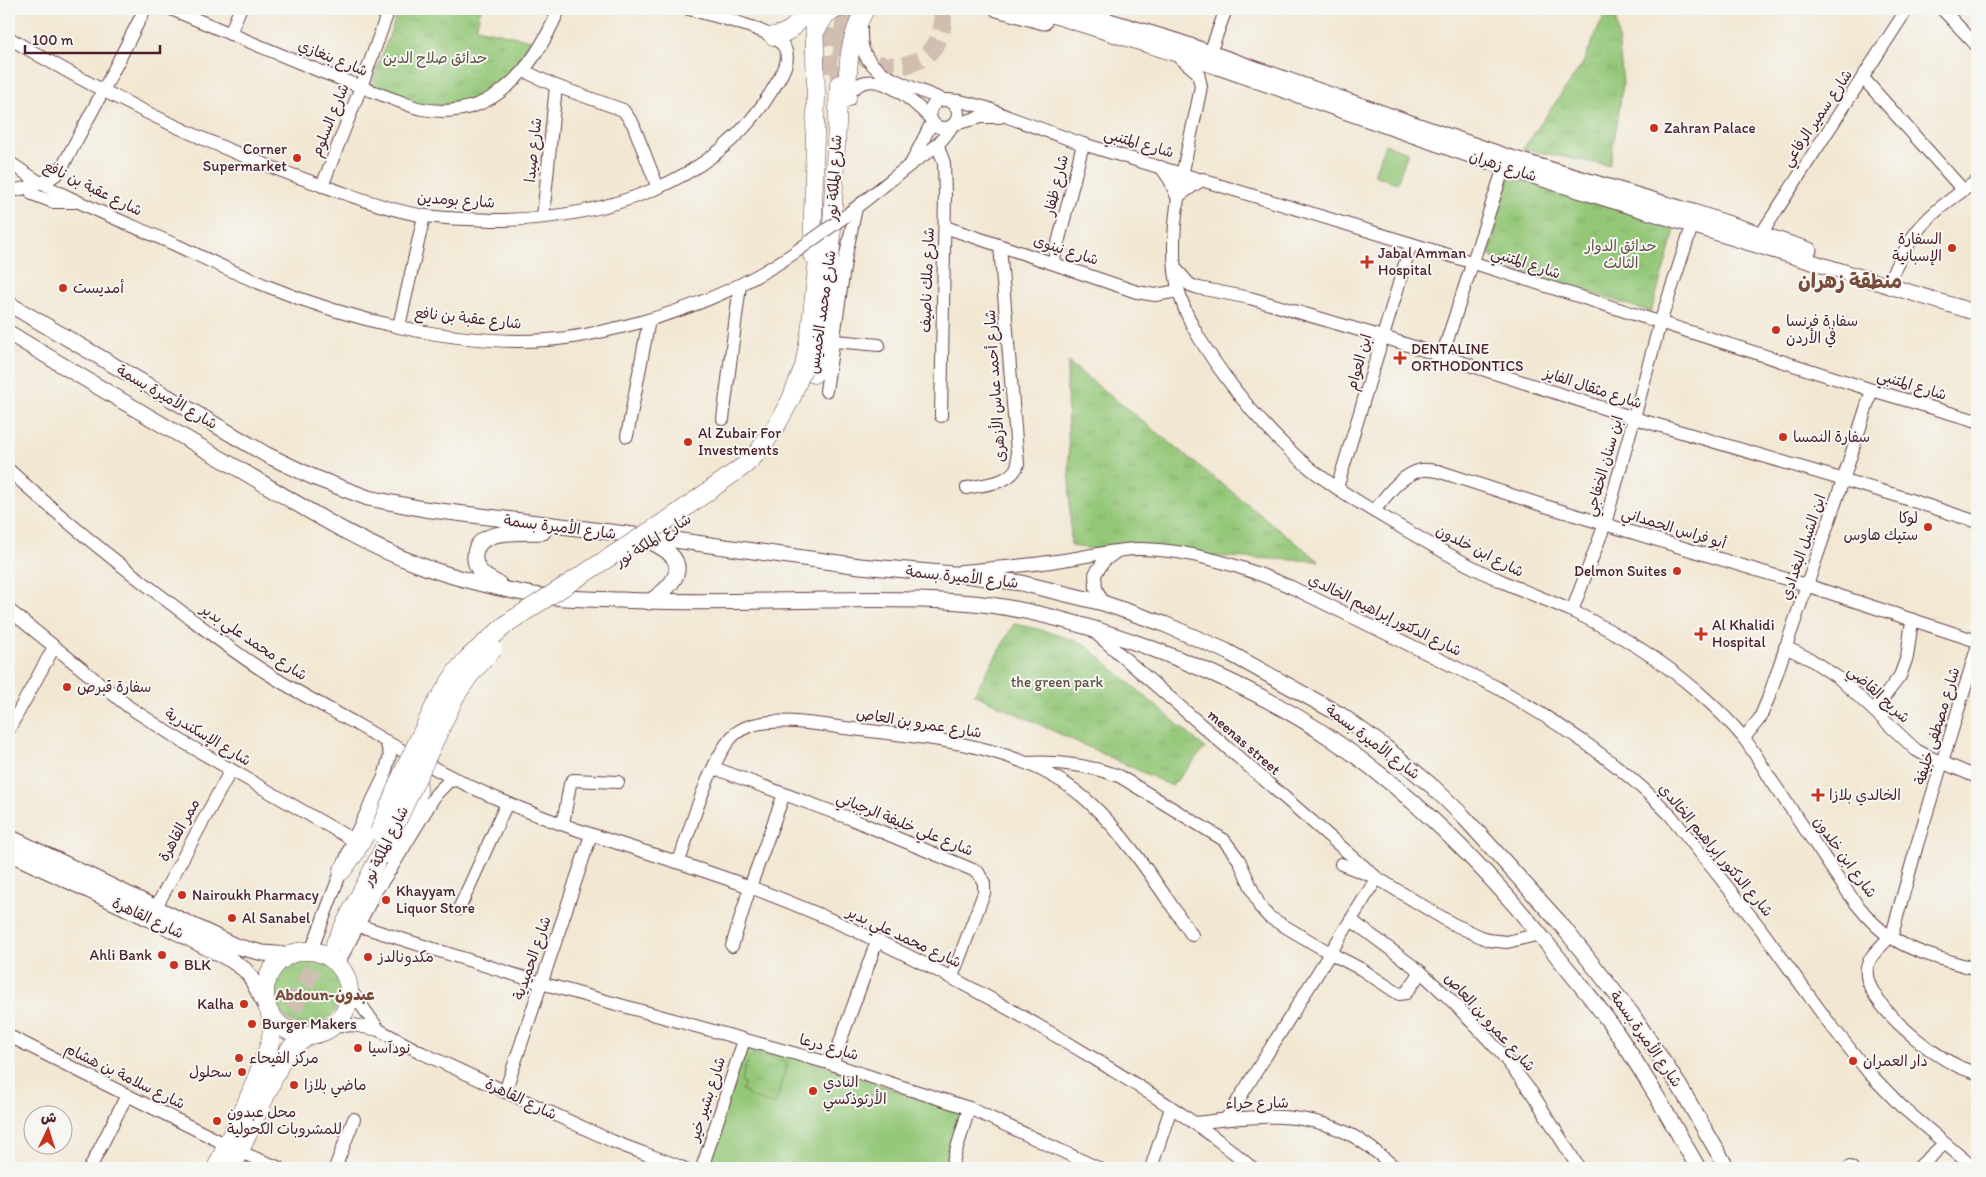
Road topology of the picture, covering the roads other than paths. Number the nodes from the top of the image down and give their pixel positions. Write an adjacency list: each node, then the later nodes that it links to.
1 (145, 9): 32 (street)
2 (171, 9): 20 (street, شارع بنغازي)
3 (240, 9): 20 (street)
4 (389, 9): 30 (street, شارع السلوم)
5 (560, 9): 27 (street, شارع بنغازي)
6 (689, 9): 21 (street)
7 (805, 9): 21 (highway)
8 (814, 9): 19 (highway)
9 (836, 9): 19 (highway)
10 (841, 9): 18 (highway)
11 (997, 9): 23 (main road)
12 (1032, 9): 23 (main road, شارع زهران)
13 (1069, 9): 25 (main road, شارع زهران)
14 (1099, 9): 25 (main road)
15 (1226, 9): 26 (street)
16 (1907, 9): 28 (street, شارع سمير الرفاعي)
17 (1942, 9): 24 (street)
18 (860, 18): 31 (highway); 33 (street, شارع المتنبي)
19 (815, 32): 69 (highway)
20 (230, 34): 30 (street, شارع بنغازي)
21 (773, 36): 49 (street, شارع بومدين)
22 (9, 38): 32 (street, شارع بومدين)
23 (1146, 44): 25 (main road, شارع زهران)
24 (1977, 46)
25 (1177, 48): 26 (main road, شارع زهران); 39 (street, شارع ابن خلدون); 43 (main road, شارع زهران)
26 (1210, 53): 59 (main road, شارع زهران)
27 (524, 71): 29 (street); 30 (street, شارع بنغازي)
28 (1863, 78): 51 (street); 61 (street, شارع سمير الرفاعي)
29 (556, 86): 49 (street); 58 (street, شارع صيدا)
30 (361, 87): 48 (street, شارع السلوم)
31 (838, 88): 35 (street); 69 (highway)
32 (103, 90): 47 (street); 48 (street, شارع بومدين)
33 (945, 100): 34 (street, شارع المتنبي); 35 (street); 36 (street)
34 (1008, 117): 36 (street, شارع المتنبي); 37 (street, شارع المتنبي)
35 (931, 120): 36 (street); 41 (street, شارع عقبة بن نافع)
36 (953, 125): 38 (street, شارع عقبة بن نافع)
37 (1083, 144): 42 (street, شارع المتنبي); 65 (street, شارع ظفار)
38 (938, 146): 41 (street, شارع عقبة بن نافع); 60 (street, شارع ملك ناصيف)
39 (1188, 150): 42 (street); 44 (street, شارع ابن خلدون)
40 (9, 162): 47 (street, شارع عقبة بن نافع)
41 (911, 164): 56 (street, شارع عقبة بن نافع)
42 (1160, 167): 44 (street, شارع المتنبي); 54 (street)
43 (1504, 167): 59 (main road, شارع زهران); 64 (street)
44 (1182, 173): 45 (street, شارع المتنبي); 54 (street, شارع ابن خلدون)
45 (1203, 180): 54 (street); 62 (street, شارع المتنبي)
46 (1977, 181): 51 (street)
47 (42, 184): 50 (street, شارع عقبة بن نافع); 52 (street)
48 (322, 186): 57 (street, شارع بومدين)
49 (658, 188): 58 (street, شارع بومدين)
50 (54, 190): 53 (street); 55 (street, شارع عقبة بن نافع)
51 (1963, 190): 67 (street)
52 (10, 191): 53 (street)
53 (32, 194): 55 (street)
54 (1177, 197): 66 (street, شارع ابن خلدون)
55 (79, 202): 76 (street, شارع عقبة بن نافع)
56 (851, 211): 68 (street, شارع عقبة بن نافع, bridge); 79 (street, شارع محمد الخميس)
57 (424, 216): 58 (street, شارع بومدين); 76 (street)
58 (543, 217)
59 (1694, 219): 61 (main road, شارع زهران); 75 (street, ابن سنان الخفاجي)
60 (945, 227): 63 (street, شارع نينوى); 85 (street, شارع ملك ناصيف)
61 (1758, 239): 67 (main road, شارع زهران); 73 (main road, شارع زهران)
62 (1411, 244): 64 (street, شارع المتنبي); 78 (street, ابن العوام)
63 (1000, 246): 65 (street, شارع نينوى); 92 (street, شارع أحمد عباس الأزهرى)
64 (1471, 262): 75 (street, شارع المتنبي); 81 (street)
65 (1053, 263): 70 (street, شارع نينوى)
66 (1175, 268): 70 (street, شارع ابن خلدون); 78 (street, شارع مثقال الفايز)
67 (1891, 276): 72 (main road, شارع زهران)
68 (740, 285): 74 (street, شارع عقبة بن نافع); 87 (street)
69 (822, 285): 82 (highway, شارع الملكة نور)
70 (1178, 291): 93 (street, شارع ابن خلدون)
71 (9, 304): 97 (main road, شارع الأميرة بسمة)
72 (1977, 304)
73 (1977, 313)
74 (649, 320): 76 (street, شارع عقبة بن نافع); 89 (street)
75 (1660, 323): 83 (street, شارع المتنبي); 86 (street, ابن سنان الخفاجي)
76 (399, 326)
77 (9, 334): 102 (main road, شارع الأميرة بسمة)
78 (1382, 337): 81 (street, شارع مثقال الفايز); 93 (street, ابن العوام)
79 (835, 340): 80 (street); 84 (street, شارع محمد الخميس)
80 (879, 345)
81 (1442, 356): 86 (street, شارع مثقال الفايز)
82 (809, 370): 103 (highway, شارع الملكة نور, bridge); 124 (highway, شارع الملكة نور, bridge)
83 (1872, 390): 88 (street, شارع المتنبي); 91 (street, ابن الشبل البغدادي)
84 (826, 392)
85 (941, 416)
86 (1634, 418): 91 (street, شارع مثقال الفايز); 96 (street, ابن سنان الخفاجي)
87 (723, 419)
88 (1977, 421)
89 (627, 436)
90 (9, 470): 117 (street, شارع محمد علي بدير)
91 (1843, 480): 95 (street, شارع مثقال الفايز); 101 (street, ابن الشبل البغدادي)
92 (967, 488)
93 (1337, 488): 94 (street, شارع ابن خلدون)
94 (1374, 511): 96 (street, أبو فراس الحمداني); 107 (street, شارع ابن خلدون)
95 (1977, 522)
96 (1605, 524): 101 (street, أبو فراس الحمداني); 107 (street, ابن سنان الخفاجي)
97 (587, 530): 98 (main road, شارع الأميرة بسمة); 102 (main road)
98 (643, 537): 100 (main road, شارع الأميرة بسمة); 104 (main road)
99 (1116, 552): 100 (street, شارع الدكتور إبراهيم الخالدي); 105 (street); 177 (street, شارع الدكتور إبراهيم الخالدي)
100 (937, 573): 105 (main road, شارع الأميرة بسمة)
101 (1806, 585): 108 (street, أبو فراس الحمداني); 112 (street, ابن الشبل البغدادي)
102 (519, 593): 103 (main road, شارع الأميرة بسمة)
103 (549, 596): 104 (main road, شارع الأميرة بسمة); 123 (highway, شارع الملكة نور, bridge)
104 (649, 602): 109 (main road, شارع الأميرة بسمة)
105 (1103, 603): 195 (main road, شارع الأميرة بسمة)
106 (9, 610): 111 (street, شارع الإسكندرية)
107 (1572, 612): 116 (street, شارع ابن خلدون)
108 (1912, 621): 110 (street, أبو فراس الحمداني); 114 (street)
109 (1091, 629): 138 (street, meenas street); 145 (main road, شارع الأميرة بسمة)
110 (1977, 641)
111 (54, 647): 115 (street); 121 (street, شارع الإسكندرية)
112 (1785, 648): 114 (street, شريح القاضي); 116 (street, ابن الشبل البغدادي)
113 (1977, 648): 118 (street, شارع مصطفى خليفة)
114 (1874, 710): 118 (street, شريح القاضي)
115 (10, 725)
116 (1744, 738): 147 (street, شارع ابن خلدون)
117 (386, 741): 125 (street, شارع محمد علي بدير); 133 (street, شارع الملكة نور)
118 (1942, 762): 122 (street, شريح القاضي); 147 (street, شارع مصطفى خليفة)
119 (1026, 763): 120 (street, شارع عمرو بن العاص); 146 (street, شارع عمرو بن العاص); 153 (street)
120 (714, 768): 127 (street, شارع علي خليفة الرجباني); 135 (street, شارع عمرو بن العاص)
121 (231, 770): 133 (street, شارع الإسكندرية); 141 (street, ممر القاهرة)
122 (1977, 778)
123 (399, 780): 130 (highway, شارع الملكة نور, bridge); 133 (highway)
124 (417, 780): 130 (highway, شارع الملكة نور, bridge); 140 (highway)
125 (459, 780): 128 (street, شارع محمد علي بدير); 140 (street, شارع الملكة نور)
126 (618, 782): 129 (street)
127 (784, 794): 139 (street); 159 (street, شارع علي خليفة الرجباني)
128 (507, 803): 129 (street, شارع محمد علي بدير); 142 (street)
129 (563, 824): 131 (street, شارع محمد علي بدير)
130 (384, 834): 148 (highway, شارع الملكة نور)
131 (591, 835): 135 (street, شارع محمد علي بدير); 160 (street, شارع الحميدية)
132 (9, 836): 141 (main road, شارع القاهرة)
133 (354, 847): 137 (highway)
134 (9, 853): 155 (main road, شارع القاهرة)
135 (679, 862): 139 (street, شارع محمد علي بدير)
136 (1341, 864): 138 (street)
137 (342, 870): 152 (street, شارع الملكة نور)
138 (1376, 878): 143 (street); 145 (street)
139 (750, 887): 149 (street, شارع محمد علي بدير); 150 (street)
140 (377, 889): 144 (street, شارع الملكة نور)
141 (156, 907): 151 (main road, شارع القاهرة)
142 (459, 909)
143 (1351, 920): 153 (street); 158 (street, شارع عمرو بن العاص)
144 (357, 925): 156 (street, شارع الملكة نور); 160 (street, شارع درعا)
145 (1540, 934): 194 (main road, شارع الأميرة بسمة)
146 (1192, 935)
147 (1890, 937): 157 (street, شارع ابن خلدون); 169 (street, شارع مصطفى خليفة)
148 (330, 941)
149 (877, 941): 159 (street, شارع محمد علي بدير); 168 (street)
150 (732, 946)
151 (247, 950): 154 (main road, شارع القاهرة); 155 (main road)
152 (311, 951): 154 (highway); 156 (highway)
153 (1330, 953): 158 (street); 174 (street)
154 (288, 955): 162 (highway)
155 (238, 964): 162 (main road, شارع القاهرة)
156 (338, 964): 161 (highway)
157 (1977, 969)
158 (1421, 972): 193 (street, شارع عمرو بن العاص)
159 (952, 977): 173 (street, شارع محمد علي بدير)
160 (541, 983): 167 (street, شارع درعا); 170 (street, شارع الحميدية)
161 (349, 988): 163 (highway); 164 (street, شارع القاهرة)
162 (269, 1011): 165 (highway); 178 (highway)
163 (331, 1027): 164 (street, شارع القاهرة); 165 (highway)
164 (379, 1030): 170 (street, شارع القاهرة)
165 (311, 1034): 178 (highway)
166 (9, 1036): 171 (street, شارع سلامة بن هشام)
167 (744, 1040): 168 (street, شارع درعا); 188 (street, شارع بشير خير)
168 (832, 1064): 172 (street, شارع درعا)
169 (1977, 1073)
170 (505, 1092): 179 (street, شارع القاهرة)
171 (128, 1095): 178 (street, شارع سلامة بن هشام); 181 (street)
172 (968, 1108): 189 (street); 190 (street, شارع درعا)
173 (1171, 1108): 176 (street, شارع محمد علي بدير); 191 (street)
174 (1227, 1118): 176 (street, شارع حراء); 192 (street, شارع حراء)
175 (354, 1119): 185 (street)
176 (1195, 1123): 180 (street, شارع محمد علي بدير)
177 (1944, 1144): 196 (street); 197 (street, شارع الدكتور إبراهيم الخالدي)
178 (233, 1149): 182 (highway); 183 (highway); 184 (street, شارع سلامة بن هشام)
179 (638, 1152): 186 (street, شارع القاهرة); 187 (street, شارع القاهرة)
180 (1250, 1167)
181 (90, 1168)
182 (216, 1168)
183 (232, 1168)
184 (280, 1168)
185 (335, 1168)
186 (661, 1168)
187 (683, 1168)
188 (702, 1168)
189 (951, 1168)
190 (1098, 1168)
191 (1151, 1168)
192 (1396, 1168)
193 (1579, 1168)
194 (1698, 1168)
195 (1727, 1168)
196 (1918, 1168)
197 (1974, 1168)

